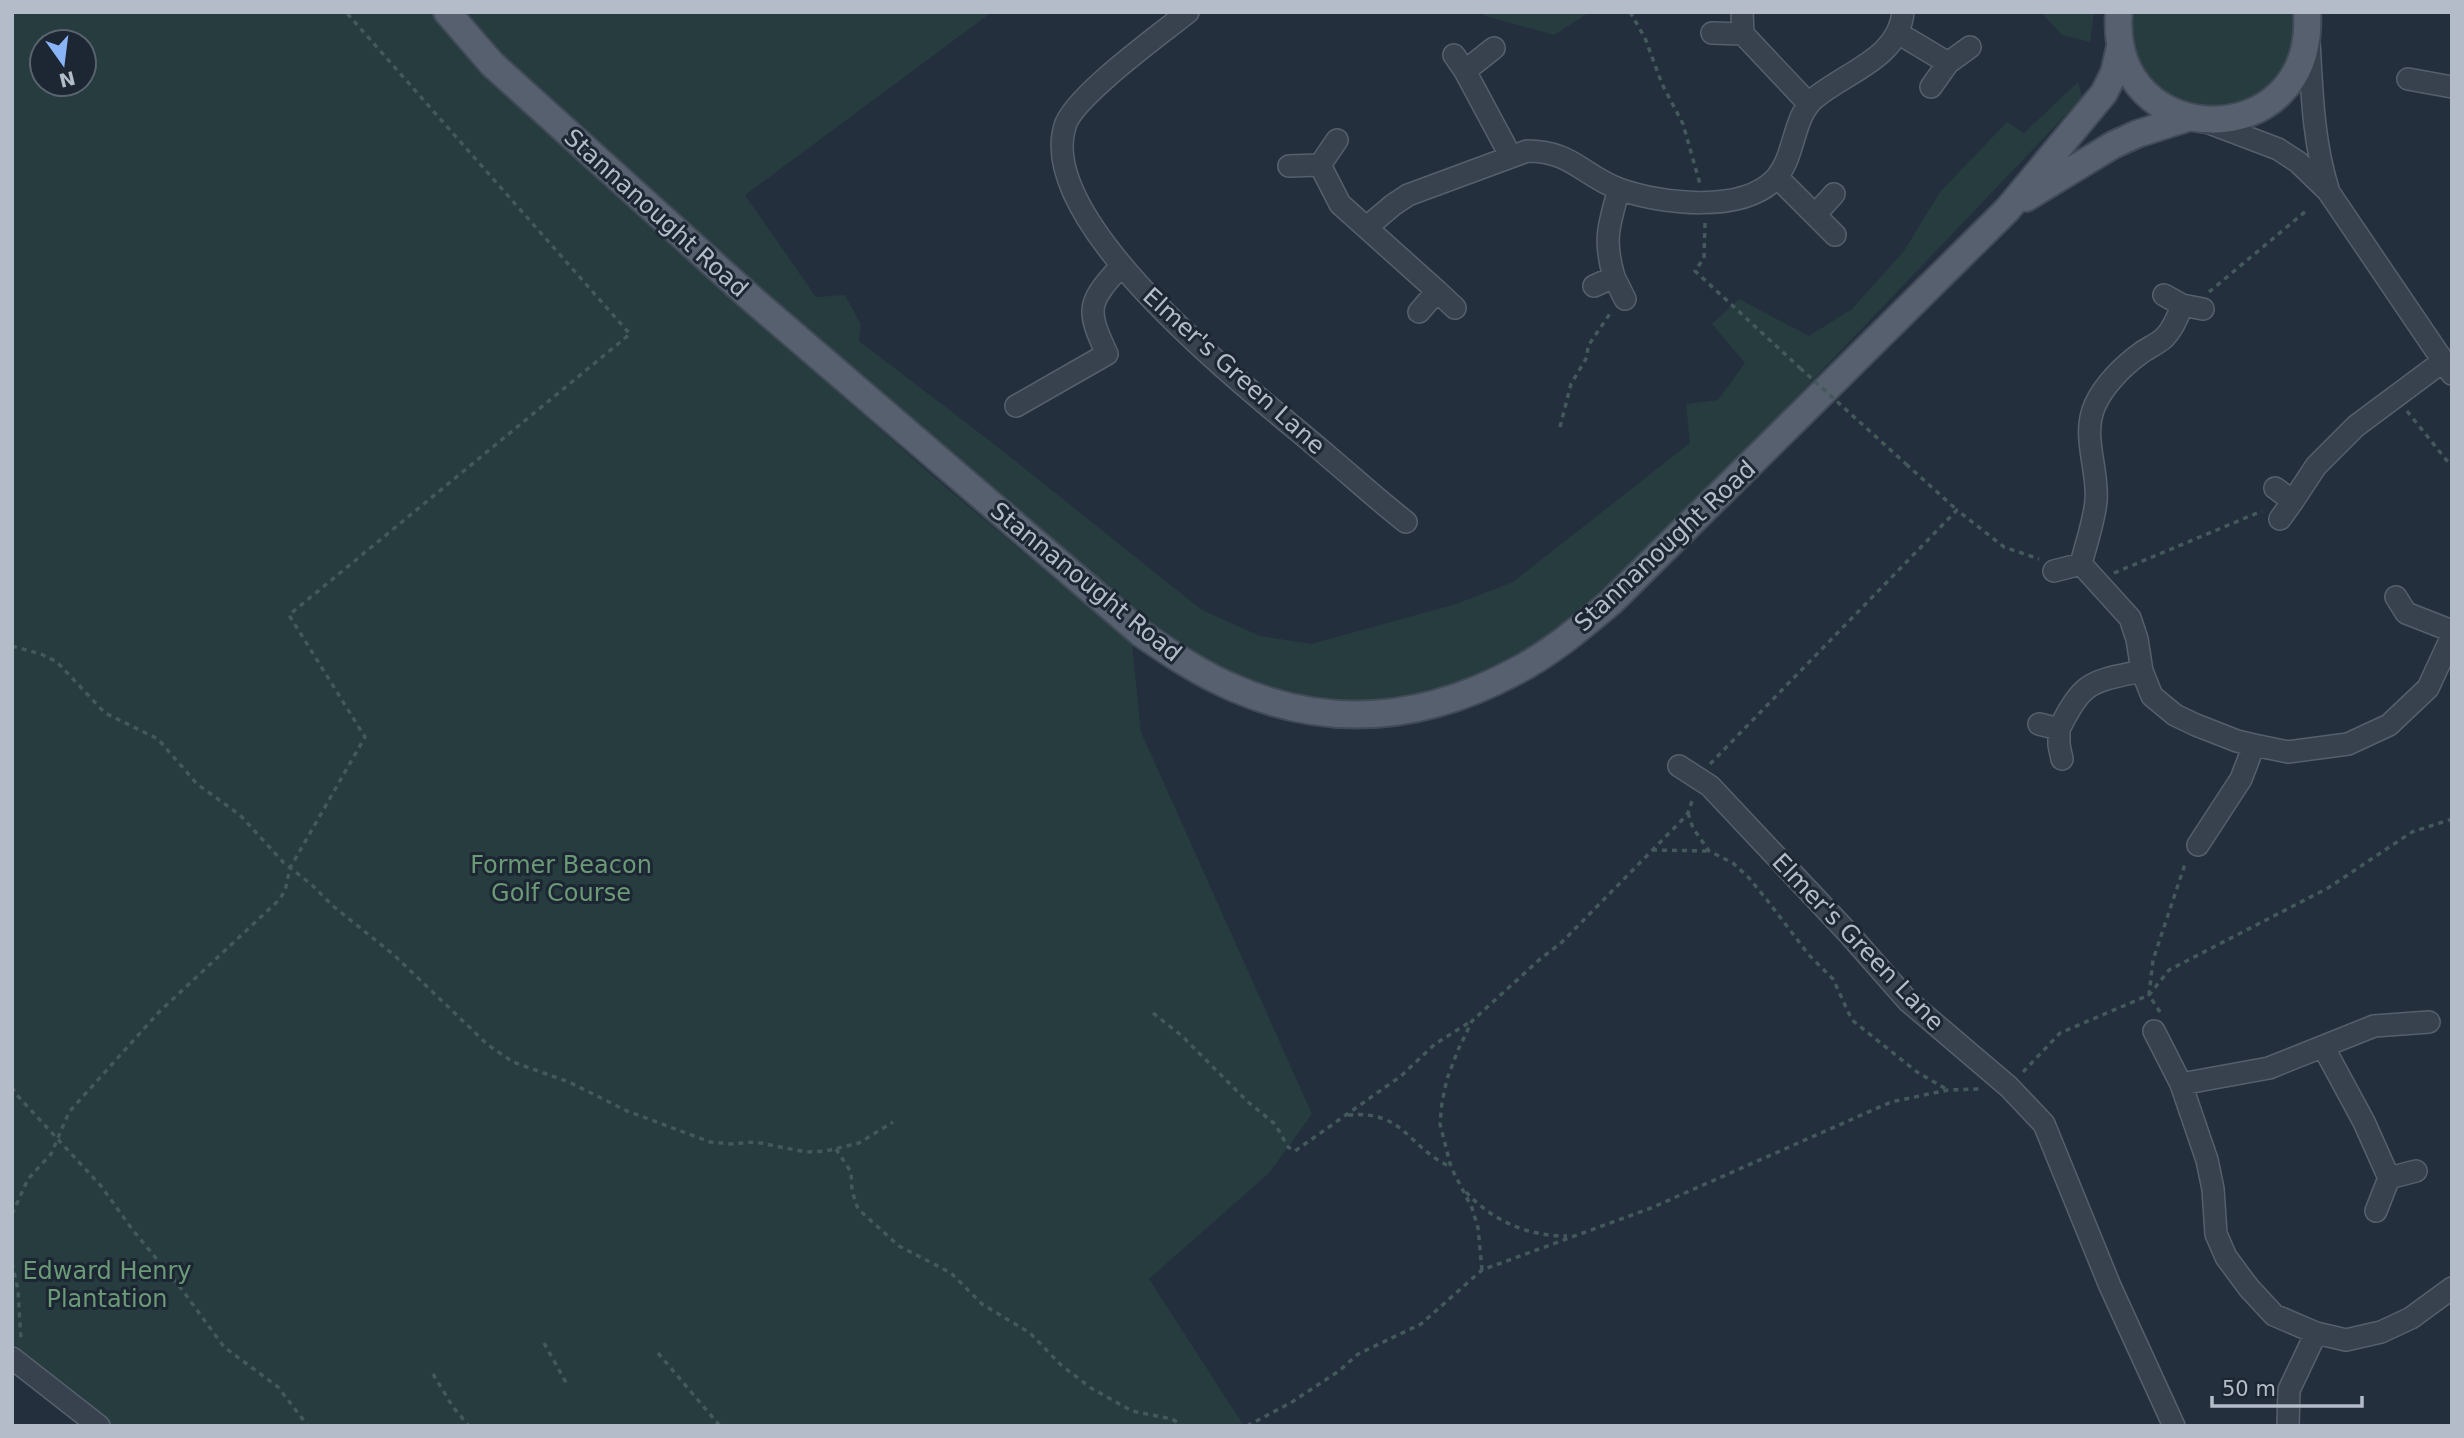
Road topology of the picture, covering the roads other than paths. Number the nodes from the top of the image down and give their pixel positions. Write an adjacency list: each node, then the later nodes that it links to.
1 (447, 12): 26 (main road, Stannanought Road)
2 (1188, 12): 30 (street, Elmer's Green Lane)
3 (1742, 12): 8 (street)
4 (2119, 12): 10 (main road)
5 (2307, 21): 17 (main road, Stannanought Road); 24 (street)
6 (1901, 22): 12 (street); 16 (street)
7 (1712, 33): 8 (street)
8 (1743, 34): 16 (street)
9 (1970, 47): 12 (street)
10 (2120, 47): 17 (main road); 26 (main road, Stannanought Road)
11 (1493, 48): 19 (street)
12 (1948, 64): 15 (street)
13 (2408, 79): 14 (street)
14 (2452, 87)
15 (1931, 88)
16 (1808, 103): 22 (street)
17 (2195, 119): 24 (street); 26 (main road, Stannanought Road)
18 (1337, 140): 20 (street)
19 (1510, 155): 23 (street); 28 (street)
20 (1320, 164): 21 (street); 28 (street)
21 (1290, 166)
22 (1777, 177): 23 (street); 27 (street)
23 (1619, 189): 31 (street)
24 (2328, 191): 38 (street)
25 (1834, 194): 27 (street)
26 (2007, 210)
27 (1815, 215): 29 (street)
28 (1367, 227): 33 (street)
29 (1835, 235)
30 (1121, 266): 39 (street); 43 (street, Elmer's Green Lane)
31 (1614, 277): 32 (street); 34 (street)
32 (1594, 286)
33 (1437, 291): 36 (street); 37 (street)
34 (1625, 299)
35 (2185, 304): 45 (street)
36 (1455, 308)
37 (1419, 312)
38 (2447, 368): 41 (street)
39 (1017, 406)
40 (2275, 488): 41 (street)
41 (2293, 500): 42 (street)
42 (2280, 519)
43 (1406, 522)
44 (2054, 571): 45 (street)
45 (2088, 572): 48 (street)
46 (2396, 597): 47 (street)
47 (2452, 633): 49 (street)
48 (2142, 671): 49 (street); 50 (street)
49 (2254, 746): 52 (street)
50 (2062, 759)
51 (1679, 766): 64 (street, Elmer's Green Lane)
52 (2197, 845)
53 (2429, 1022): 55 (street)
54 (2154, 1031): 56 (street)
55 (2324, 1048): 56 (street); 58 (street)
56 (2181, 1084): 61 (street)
57 (2416, 1171): 58 (street)
58 (2389, 1178): 59 (street)
59 (2376, 1211)
60 (2452, 1287): 61 (street)
61 (2316, 1334): 65 (street)
62 (17, 1362): 63 (street)
63 (99, 1426)
64 (2174, 1426)
65 (2288, 1426)

